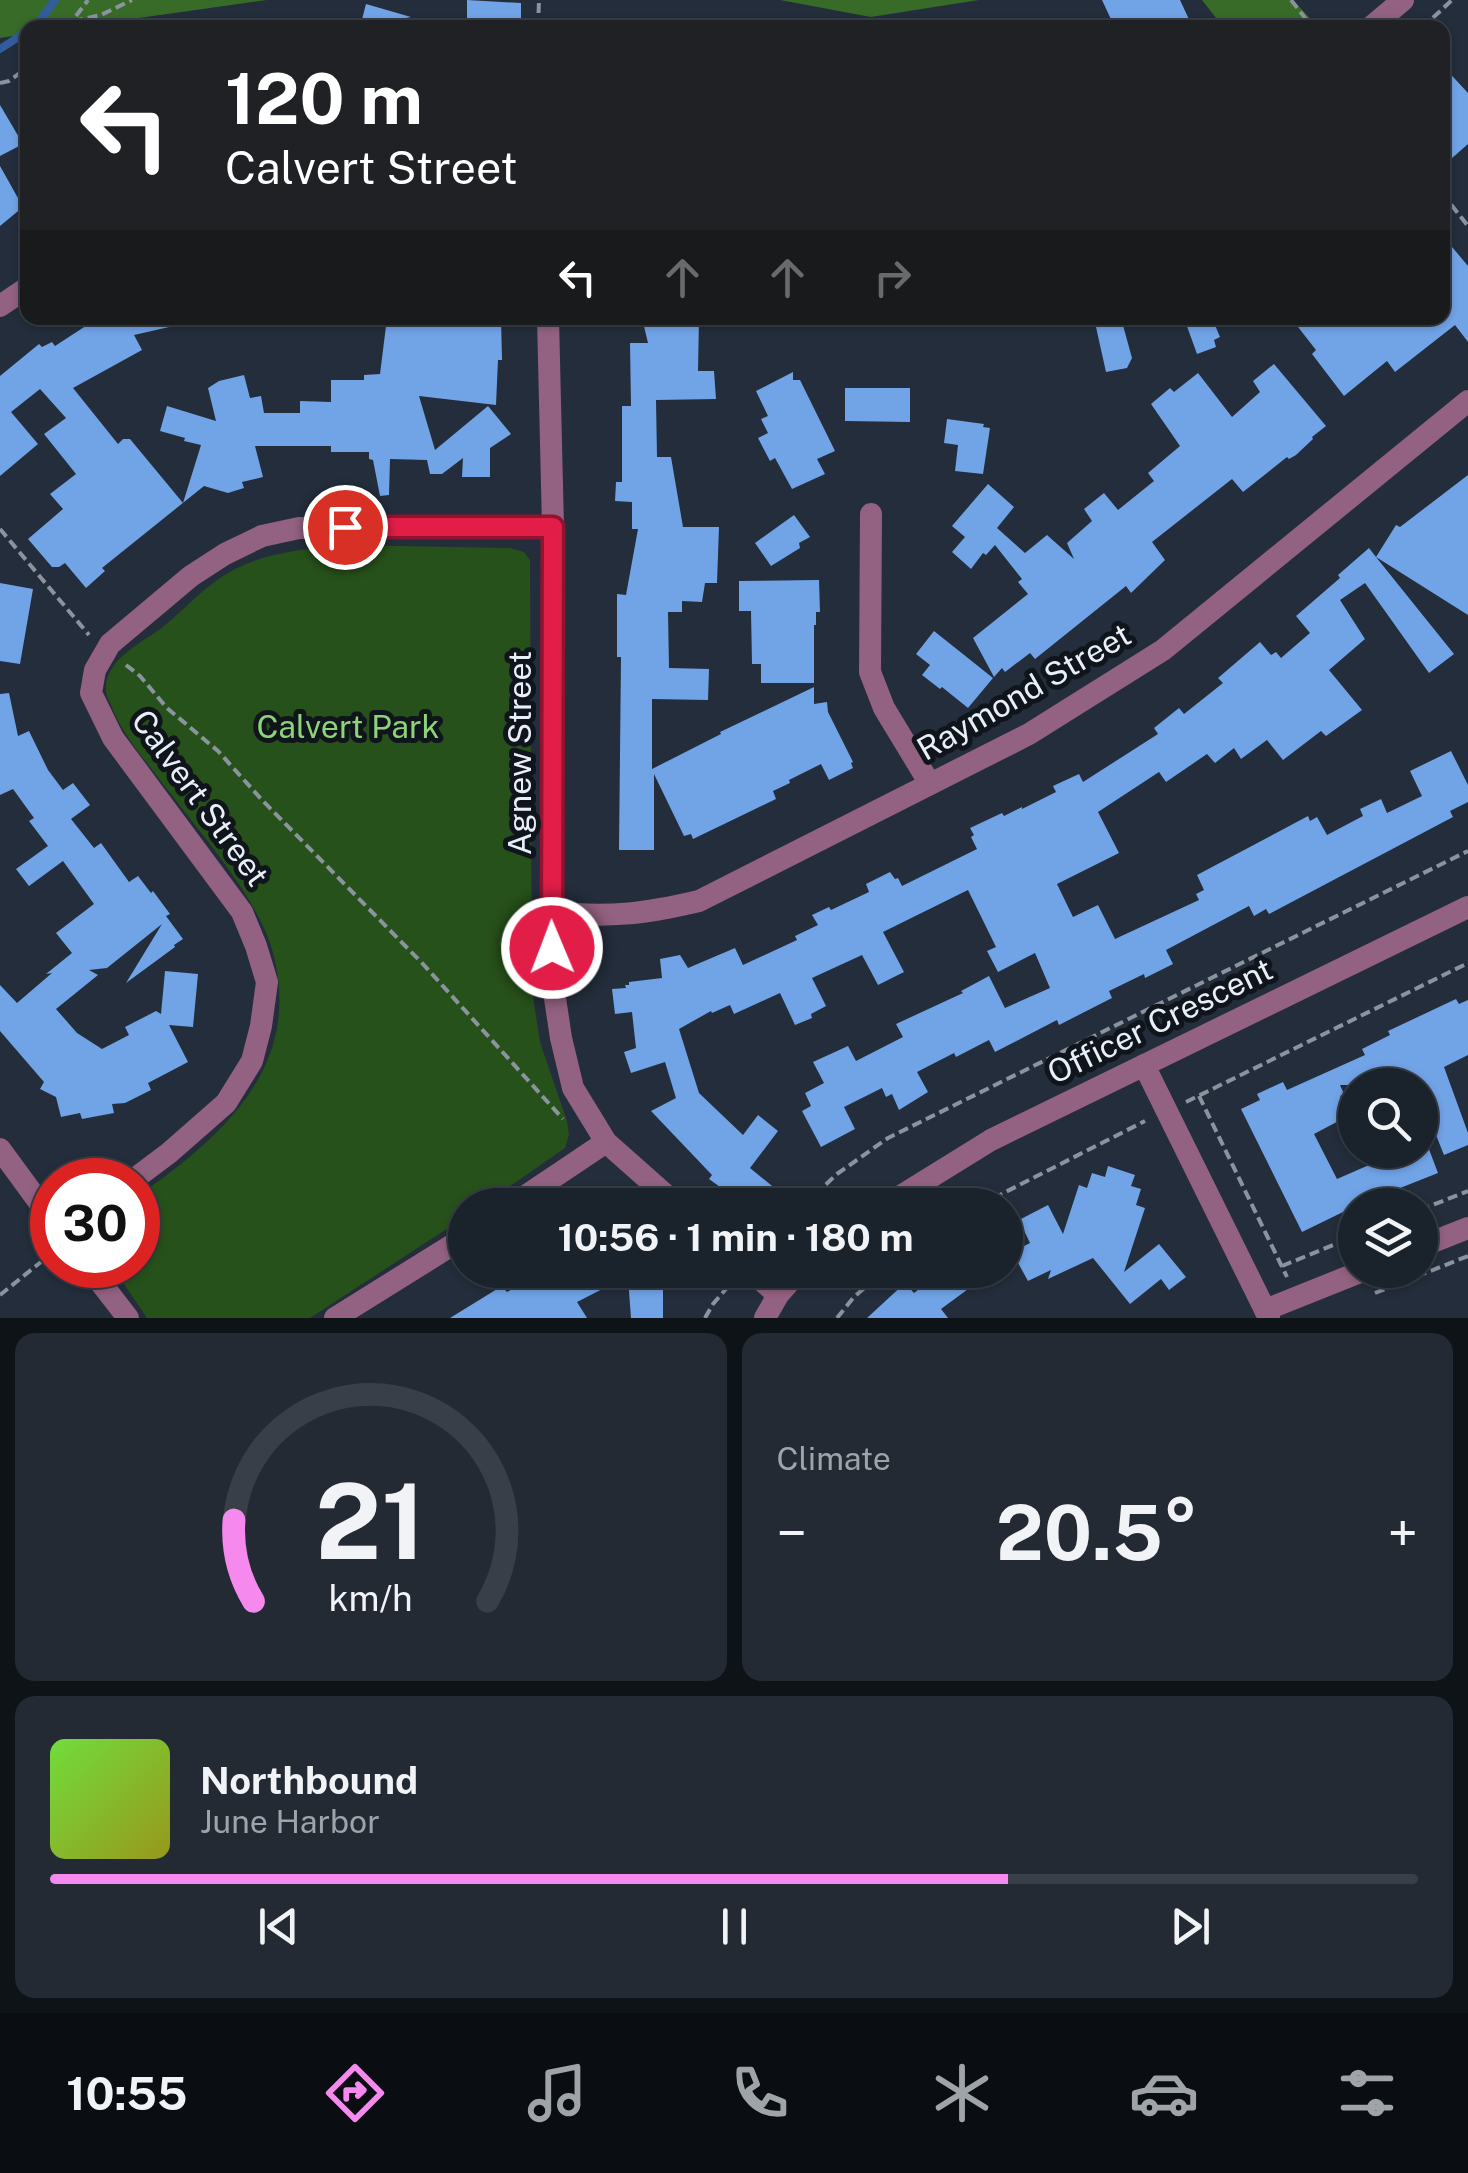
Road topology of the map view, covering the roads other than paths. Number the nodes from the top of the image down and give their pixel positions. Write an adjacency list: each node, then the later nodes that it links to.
1 (1403, 0): 2 (street)
2 (1379, 20)
3 (548, 325): 6 (street, Agnew Street)
4 (1468, 401): 7 (street, Raymond Street)
5 (871, 514): 7 (street)
6 (553, 527): 9 (street, Agnew Street); 13 (street, Calvert Street)
7 (930, 784): 9 (street, Raymond Street)
8 (1468, 908): 10 (street, Officer Crescent)
9 (551, 912): 11 (street, Agnew Street)
10 (1144, 1065): 16 (street, Officer Crescent); 26 (street)
11 (606, 1142): 14 (street); 15 (street, Agnew Street)
12 (0, 1149): 17 (street)
13 (160, 1159)
14 (537, 1188)
15 (658, 1188)
16 (913, 1188)
17 (30, 1190)
18 (1468, 1228): 19 (street)
19 (1438, 1240)
20 (448, 1247): 28 (street)
21 (1338, 1282): 26 (street)
22 (105, 1288): 27 (street)
23 (765, 1288): 25 (street)
24 (785, 1288): 25 (street)
25 (778, 1296): 29 (street)
26 (1267, 1314)
27 (128, 1318)
28 (335, 1318)
29 (765, 1318)

